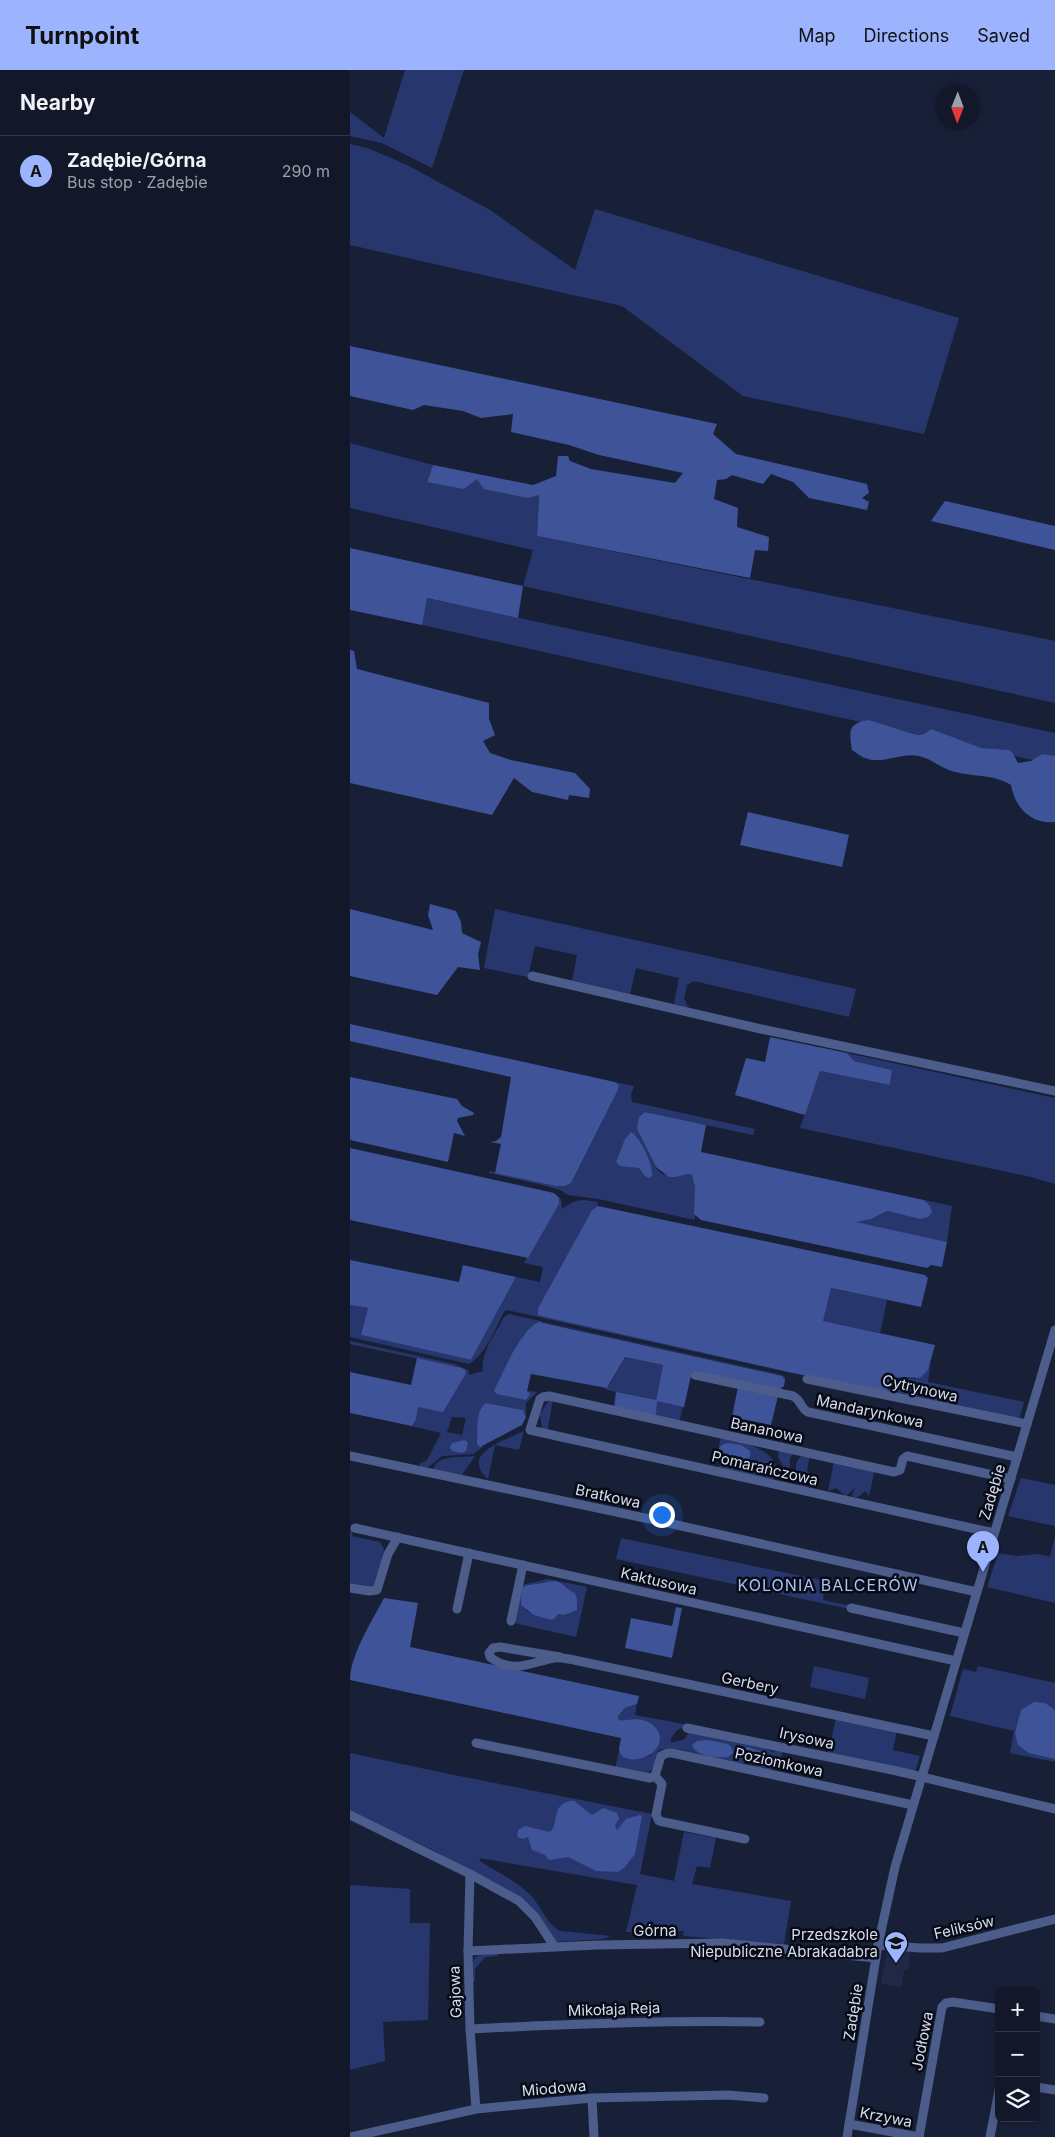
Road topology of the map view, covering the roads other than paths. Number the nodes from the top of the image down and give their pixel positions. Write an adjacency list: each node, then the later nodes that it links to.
1 (532, 976): 2 (street)
2 (1055, 1092)
3 (1055, 1330): 6 (street, Zadębie)
4 (696, 1375): 9 (street, Mandarynkowa)
5 (807, 1378): 6 (street, Cytrynowa)
6 (1027, 1424): 9 (street, Zadębie)
7 (530, 1430): 10 (street, Bananowa); 12 (street, Pomarańczowa)
8 (350, 1456): 17 (street, Bratkowa)
9 (1017, 1457): 10 (street, Zadębie)
10 (1011, 1479): 12 (street, Zadębie)
11 (355, 1528): 13 (street, Kaktusowa)
12 (994, 1533): 17 (street, Zadębie)
13 (398, 1537): 14 (street, Kaktusowa); 16 (street)
14 (469, 1553): 15 (street, Kaktusowa); 19 (street)
15 (523, 1565): 20 (street); 23 (street, Kaktusowa)
16 (350, 1588)
17 (977, 1592): 21 (street, Zadębie)
18 (851, 1608): 21 (street)
19 (457, 1609)
20 (511, 1621)
21 (964, 1633): 23 (street, Zadębie)
22 (541, 1659): 22 (street, Gerbery); 25 (street, Gerbery)
23 (956, 1662): 25 (street, Zadębie)
24 (687, 1728): 28 (street, Irysowa)
25 (934, 1736): 28 (street, Zadębie)
26 (476, 1743): 27 (street)
27 (655, 1776): 29 (street, Poziomkowa); 32 (street)
28 (921, 1777): 29 (street, Zadębie); 30 (street)
29 (913, 1805): 35 (street, Zadębie)
30 (1055, 1809)
31 (350, 1815): 33 (street)
32 (745, 1839)
33 (470, 1874): 36 (street); 37 (street, Gajowa)
34 (1055, 1918): 35 (street, Feliksów)
35 (878, 1945): 38 (street, Zadębie)
36 (554, 1946): 37 (street, Górna); 38 (street, Górna)
37 (468, 1951): 43 (street, Gajowa)
38 (876, 1958): 50 (street, Zadębie)
39 (995, 2008): 54 (street, Jodłowa)
40 (1040, 2017): 41 (street)
41 (1055, 2019)
42 (760, 2022): 43 (street, Mikołaja Reja)
43 (470, 2029): 48 (street, Gajowa)
44 (1040, 2088): 45 (street)
45 (1055, 2090)
46 (592, 2098): 47 (street, Miodowa); 48 (street, Miodowa); 52 (street)
47 (764, 2098)
48 (476, 2109): 51 (street, Miodowa)
49 (995, 2111): 55 (street)
50 (849, 2124): 53 (street, Zadębie); 54 (street, Krzywa)
51 (351, 2137)
52 (594, 2137)
53 (847, 2137)
54 (919, 2137)
55 (990, 2137)

